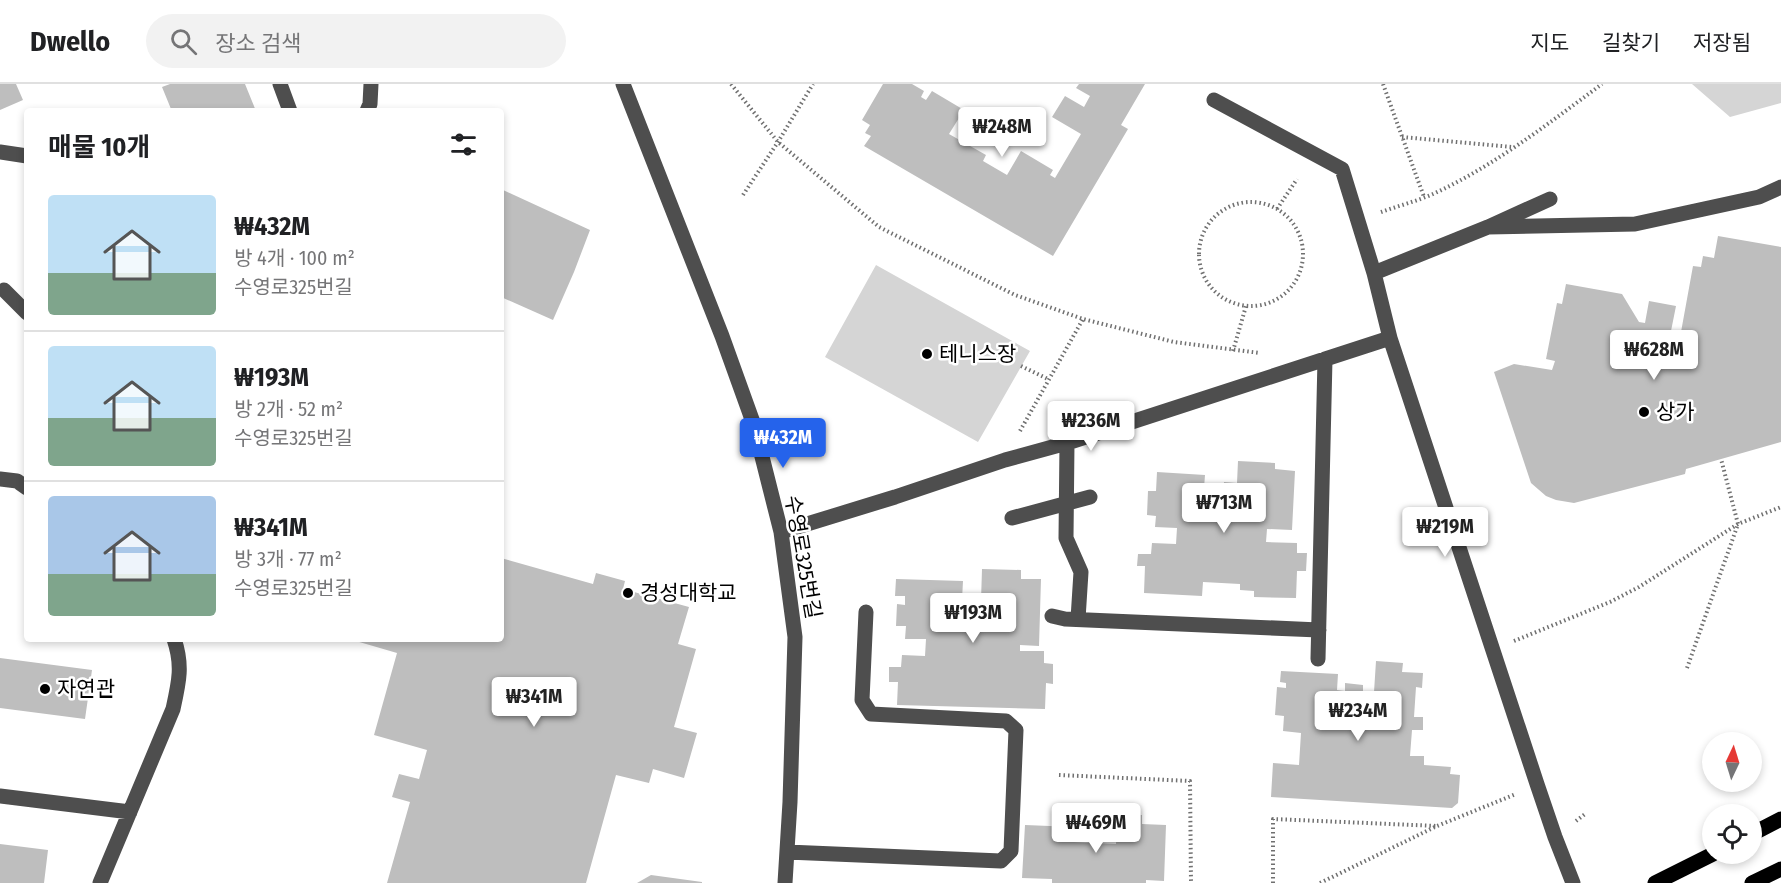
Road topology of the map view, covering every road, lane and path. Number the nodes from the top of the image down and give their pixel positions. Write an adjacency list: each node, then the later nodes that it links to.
1 (280, 84): 9 (street)
2 (371, 84): 10 (street)
3 (623, 84): 46 (street, 수영로325번길)
4 (731, 84): 12 (path)
5 (1383, 84): 11 (path)
6 (1602, 84): 13 (path)
7 (811, 85): 12 (path)
8 (1214, 100): 22 (street)
9 (289, 108)
10 (368, 108)
11 (1402, 137): 13 (path); 19 (path)
12 (778, 142): 18 (path); 28 (path)
13 (1513, 147): 19 (path)
14 (0, 152): 15 (street)
15 (24, 156)
16 (1297, 179): 21 (path)
17 (1781, 187): 23 (street)
18 (743, 195)
19 (1424, 197): 22 (path)
20 (1550, 199): 23 (street)
21 (1277, 208): 26 (path); 26 (path)
22 (1358, 220): 24 (street)
23 (1488, 226): 24 (street)
24 (1374, 273): 29 (street)
25 (3, 290): 27 (street)
26 (1246, 306): 30 (path)
27 (24, 310)
28 (1083, 319): 30 (path); 34 (path)
29 (1390, 338): 32 (street); 52 (street)
30 (1233, 351): 31 (path)
31 (1268, 354)
32 (1325, 359): 35 (street); 50 (street)
33 (1022, 366): 34 (path)
34 (1048, 380): 37 (path)
35 (1067, 442): 37 (street); 42 (street)
36 (1721, 459): 45 (path)
37 (1005, 460): 46 (street)
38 (0, 465): 40 (street)
39 (0, 479): 40 (street)
40 (22, 484)
41 (1090, 497): 42 (street)
42 (1066, 503): 44 (street); 49 (street)
43 (1781, 507): 45 (path)
44 (1012, 518)
45 (1738, 524): 52 (path); 54 (path)
46 (781, 532): 62 (street, 수영로325번길)
47 (866, 612): 62 (street)
48 (1052, 616): 49 (street)
49 (1078, 619): 50 (street)
50 (1319, 630): 53 (street)
51 (175, 642): 58 (street)
52 (1492, 649): 56 (street)
53 (1318, 659)
54 (1687, 668)
55 (1059, 776): 67 (path)
56 (1537, 784): 60 (path); 70 (street)
57 (0, 796): 58 (street)
58 (130, 812): 65 (street)
59 (1781, 819): 61 (main road)
60 (1437, 826): 68 (path); 69 (path)
61 (1762, 829)
62 (787, 852): 66 (street, 수영로325번길)
63 (1702, 860): 71 (main road)
64 (1781, 868): 72 (main road)
65 (100, 883)
66 (785, 883)
67 (1191, 883)
68 (1273, 883)
69 (1320, 883)
70 (1574, 883)
71 (1655, 883)
72 (1752, 883)

